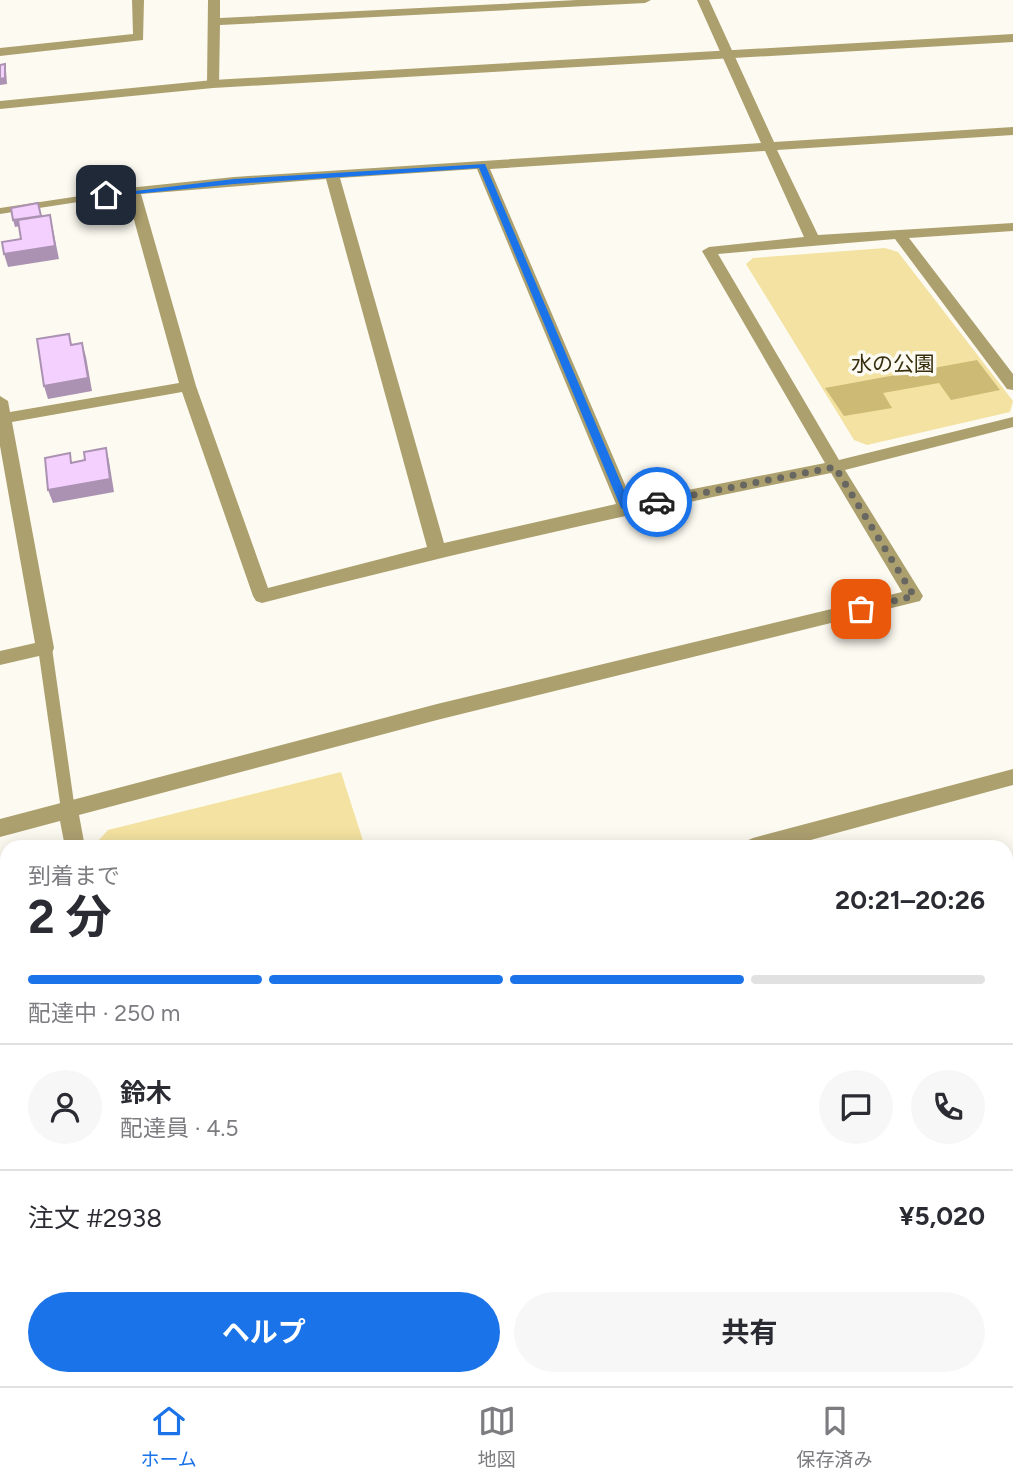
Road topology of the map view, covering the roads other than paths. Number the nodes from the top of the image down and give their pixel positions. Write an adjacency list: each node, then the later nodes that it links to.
1 (138, 0): 7 (street)
2 (214, 0): 5 (street)
3 (645, 0): 5 (street)
4 (703, 0): 8 (street)
5 (215, 22): 9 (street)
6 (1013, 38): 8 (street)
7 (0, 51)
8 (726, 55): 9 (street); 12 (street)
9 (213, 84): 10 (street)
10 (0, 105)
11 (1013, 131): 12 (street)
12 (769, 145): 13 (street); 19 (street)
13 (482, 166): 14 (street); 25 (street)
14 (332, 175): 15 (street); 26 (street)
15 (132, 191): 16 (lane); 21 (street)
16 (0, 211)
17 (1013, 227): 18 (street)
18 (899, 235): 19 (street); 20 (street)
19 (813, 240): 24 (street)
20 (1013, 385)
21 (188, 386): 22 (street); 26 (street)
22 (2, 410): 27 (street)
23 (1013, 422): 24 (street)
24 (835, 467): 25 (street); 30 (street)
25 (626, 508): 26 (street)
26 (437, 551)
27 (46, 648): 28 (street); 30 (lane)
28 (0, 658)
29 (1013, 777): 33 (street)
30 (68, 810): 31 (street); 32 (street)
31 (0, 828)
32 (74, 840)
33 (802, 840)

